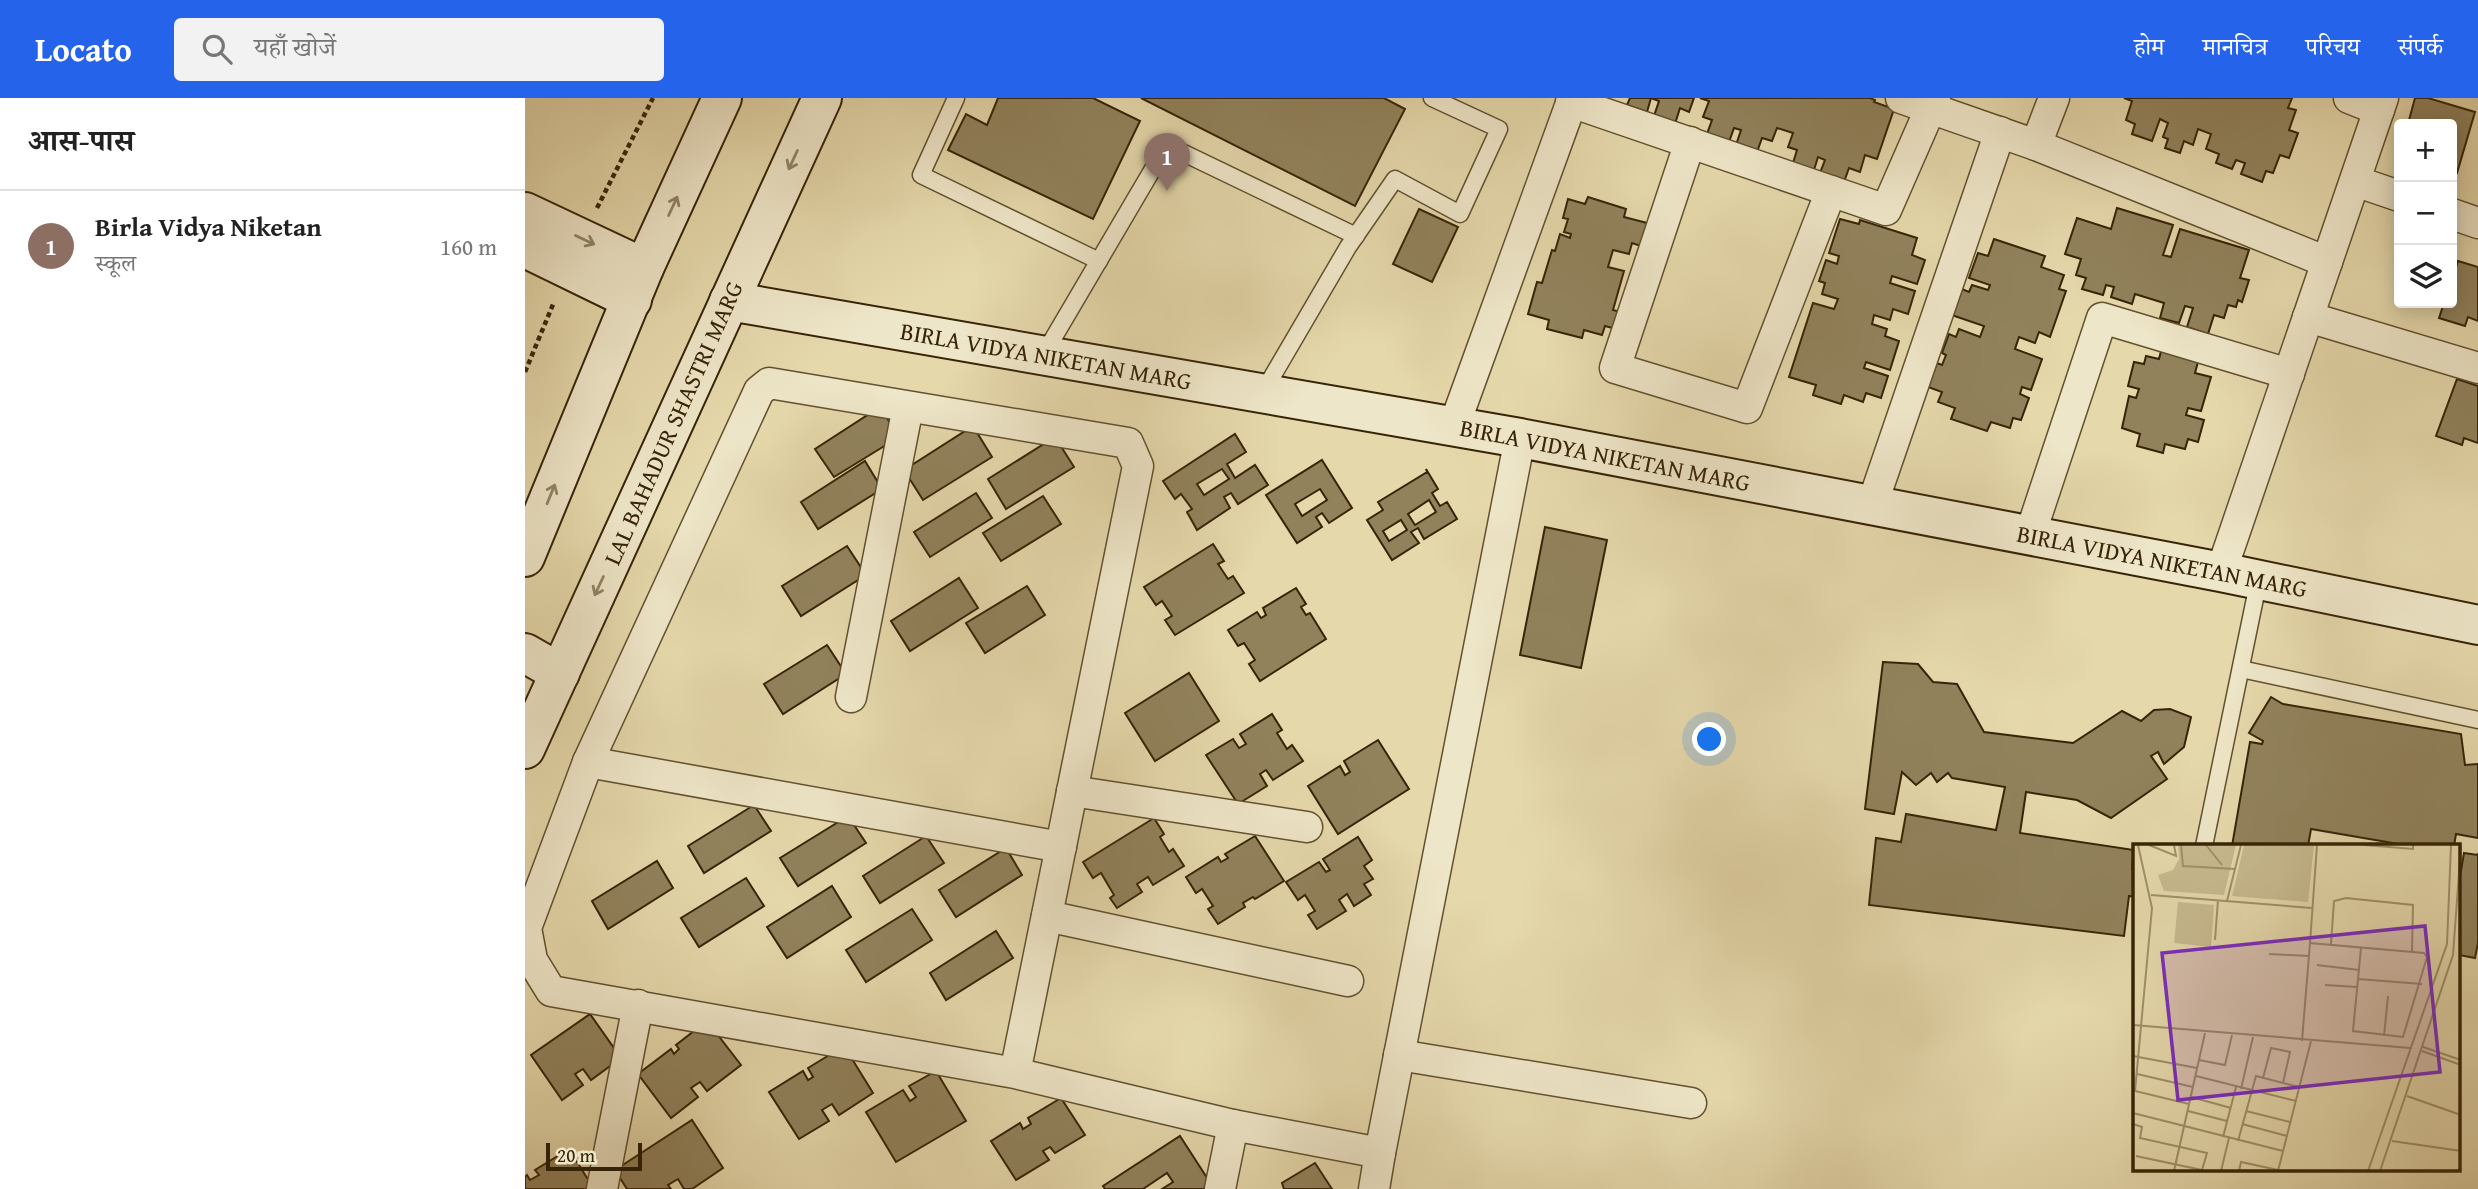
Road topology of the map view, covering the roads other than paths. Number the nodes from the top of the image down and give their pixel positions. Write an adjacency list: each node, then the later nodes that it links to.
1 (722, 98): 24 (street, one-way to 1)
2 (822, 98): 25 (street, LAL BAHADUR SHASTRI MARG, one-way to 25)
3 (956, 98): 22 (lane)
4 (1431, 98): 20 (lane)
5 (1901, 98): 9 (street)
6 (2054, 98): 13 (street)
7 (2349, 98): 10 (street)
8 (1572, 100): 12 (street); 32 (street)
9 (1933, 103): 11 (street); 15 (street)
10 (2381, 104): 14 (street)
11 (2000, 132): 13 (street); 34 (street)
12 (1690, 142): 15 (street); 15 (street)
13 (2036, 145): 23 (street)
14 (2355, 181): 16 (street); 23 (street)
15 (1831, 191)
16 (2394, 194)
17 (525, 212): 24 (street, one-way to 24)
18 (2457, 216): 19 (street)
19 (2478, 223)
20 (1356, 236): 22 (lane); 30 (lane)
21 (525, 248): 24 (street)
22 (1099, 261): 27 (lane)
23 (2327, 262): 26 (street)
24 (638, 284): 36 (street, one-way to 24)
25 (729, 301): 27 (street, BIRLA VIDYA NIKETAN MARG); 42 (street, LAL BAHADUR SHASTRI MARG, one-way to 42)
26 (2308, 317): 28 (street); 29 (street)
27 (1043, 355): 30 (street, BIRLA VIDYA NIKETAN MARG)
28 (2478, 368)
29 (2288, 374): 35 (street); 37 (street)
30 (1262, 394): 32 (street, BIRLA VIDYA NIKETAN MARG)
31 (908, 407): 43 (street); 46 (street); 47 (street)
32 (1454, 426): 33 (street, BIRLA VIDYA NIKETAN MARG)
33 (1520, 438): 34 (street, BIRLA VIDYA NIKETAN MARG); 54 (street)
34 (1872, 505): 35 (street, BIRLA VIDYA NIKETAN MARG)
35 (2030, 535): 37 (street, BIRLA VIDYA NIKETAN MARG)
36 (525, 557)
37 (2221, 572): 38 (street, BIRLA VIDYA NIKETAN MARG)
38 (2259, 579): 39 (street, BIRLA VIDYA NIKETAN MARG); 41 (lane)
39 (2478, 625)
40 (525, 653): 42 (street)
41 (2241, 669): 44 (lane); 49 (lane)
42 (559, 673): 45 (street, LAL BAHADUR SHASTRI MARG)
43 (851, 697)
44 (2478, 720)
45 (525, 749)
46 (588, 762): 50 (street); 53 (street)
47 (1072, 791): 48 (street); 50 (street)
48 (1307, 827)
49 (2204, 844)
50 (1061, 847): 51 (street)
51 (1047, 916): 52 (street); 55 (street)
52 (1347, 981)
53 (638, 1005): 55 (street); 59 (street)
54 (1399, 1055): 56 (street); 58 (street)
55 (1015, 1073): 57 (street)
56 (1691, 1103)
57 (1233, 1125): 58 (street); 60 (street)
58 (1380, 1153): 61 (street)
59 (603, 1189)
60 (1220, 1189)
61 (1374, 1189)

